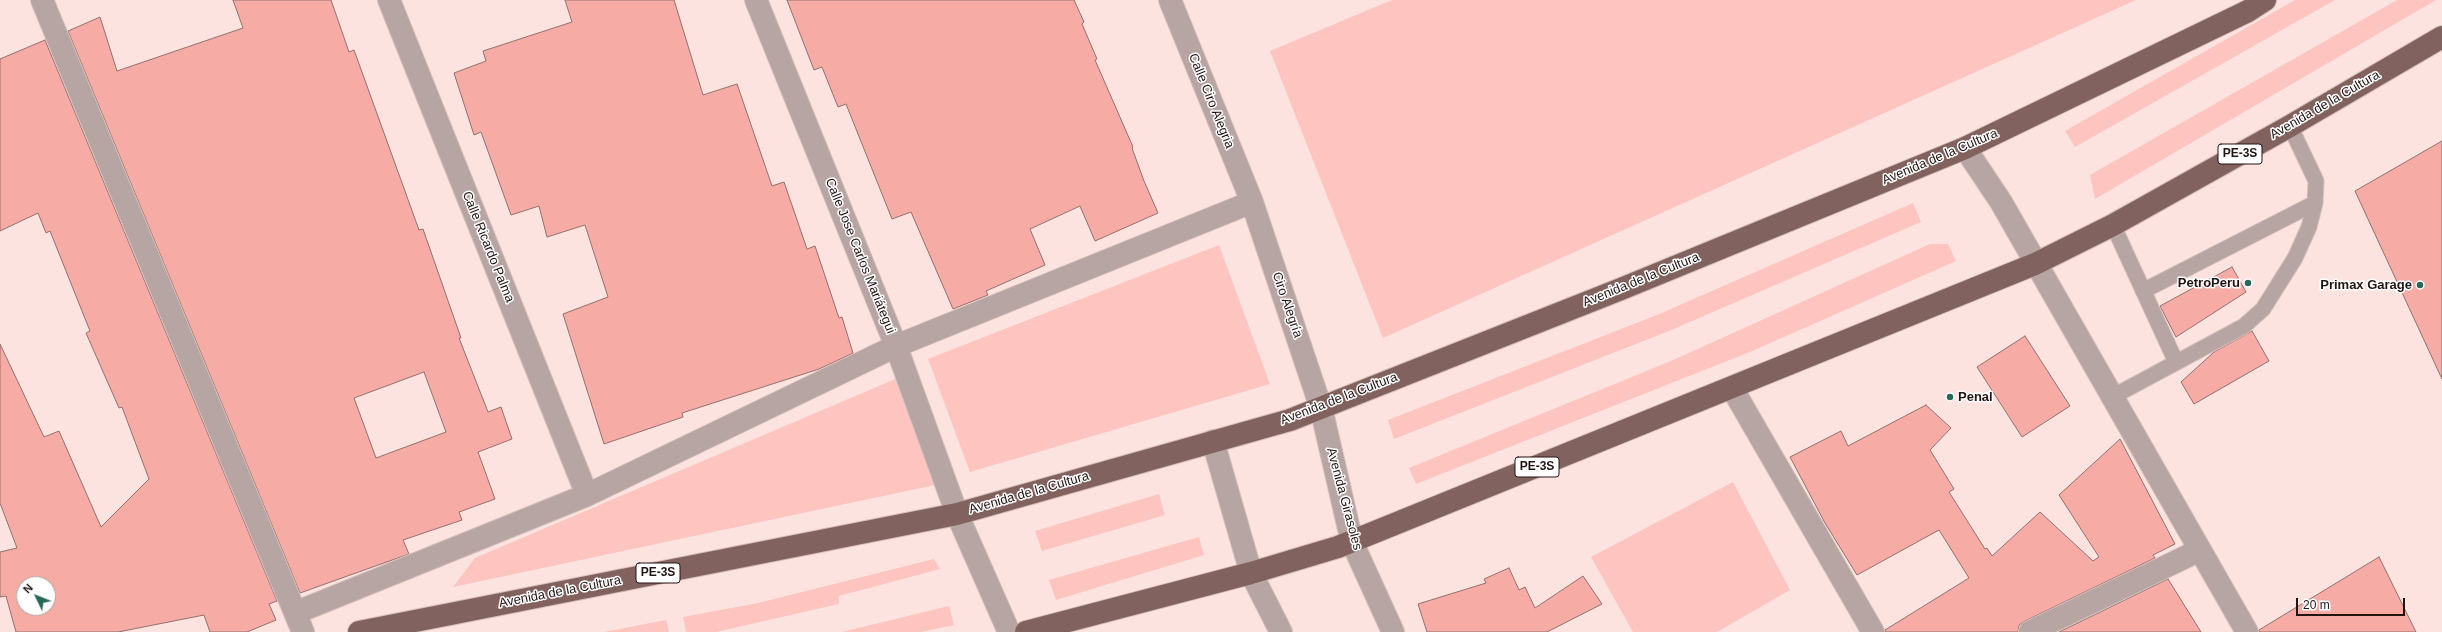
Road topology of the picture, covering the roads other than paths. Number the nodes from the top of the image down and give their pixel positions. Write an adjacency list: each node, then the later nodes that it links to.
1 (42, 0): 25 (street)
2 (389, 0): 20 (street, Calle Ricardo Palma)
3 (756, 0): 14 (street, Calle Jose Carlos Mariátegui)
4 (1170, 0): 9 (street, Calle Ciro Alegria)
5 (2252, 4): 8 (highway, Avenida de la Cultura / PE-3S)
6 (2442, 37): 7 (highway, Avenida de la Cultura / PE-3S)
7 (2290, 126): 10 (lane); 11 (highway, Avenida de la Cultura / PE-3S)
8 (1965, 148): 12 (street); 18 (highway, Avenida de la Cultura / PE-3S)
9 (1252, 202): 14 (street); 18 (street, Ciro Alegría)
10 (2315, 203): 13 (lane); 15 (lane)
11 (2113, 225): 12 (highway, Avenida de la Cultura / PE-3S); 13 (lane)
12 (2035, 264): 16 (highway, Avenida de la Cultura / PE-3S); 17 (street)
13 (2143, 291): 15 (lane)
14 (896, 346): 20 (street); 21 (street, Calle Jose Carlos Mariátegui)
15 (2176, 362): 17 (lane)
16 (1732, 388): 22 (highway, Avenida de la Cultura / PE-3S); 31 (street)
17 (2112, 397): 23 (street)
18 (1321, 408): 19 (highway, Avenida de la Cultura / PE-3S); 22 (street, Avenida Girasoles)
19 (1213, 442): 21 (highway, Avenida de la Cultura / PE-3S); 24 (street)
20 (587, 495): 25 (street)
21 (957, 514): 26 (highway, Avenida de la Cultura / PE-3S); 27 (street, Calle Jose Carlos Mariátegui)
22 (1352, 542): 24 (highway, Avenida de la Cultura / PE-3S); 30 (street, Avenida Girasoles)
23 (2200, 550): 32 (street); 33 (street)
24 (1251, 573): 28 (highway, Avenida de la Cultura / PE-3S); 29 (street)
25 (299, 623)
26 (358, 632)
27 (1009, 632)
28 (1026, 632)
29 (1281, 632)
30 (1393, 632)
31 (1873, 632)
32 (2030, 632)
33 (2247, 632)

